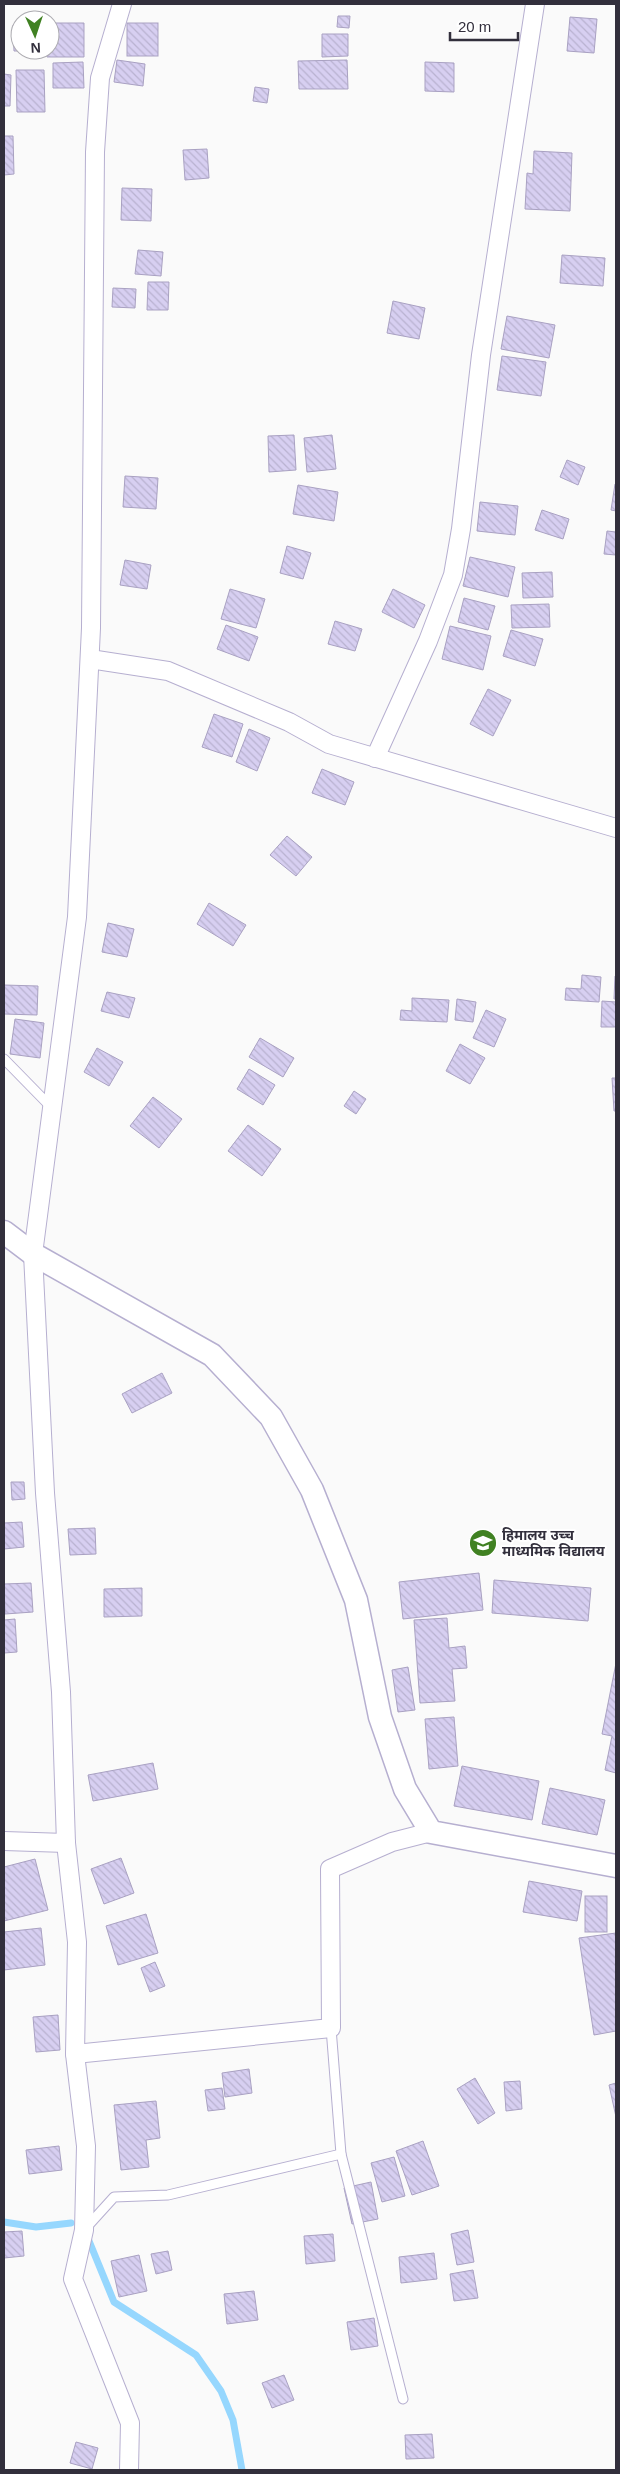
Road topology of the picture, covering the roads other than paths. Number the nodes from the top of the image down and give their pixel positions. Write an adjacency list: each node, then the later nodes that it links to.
1 (122, 4): 3 (street)
2 (535, 4): 4 (street)
3 (90, 659): 4 (street); 7 (street)
4 (375, 758): 5 (street)
5 (616, 828)
6 (4, 1059): 7 (lane)
7 (53, 1109): 9 (street)
8 (4, 1232): 9 (street)
9 (33, 1254): 10 (street); 12 (street)
10 (431, 1832): 13 (street); 14 (street)
11 (4, 1841): 12 (street)
12 (66, 1843): 15 (street)
13 (616, 1866)
14 (331, 2028): 15 (street); 16 (lane)
15 (76, 2054): 17 (street)
16 (341, 2154): 17 (lane); 18 (lane)
17 (84, 2230): 19 (street)
18 (403, 2399)
19 (129, 2470)

